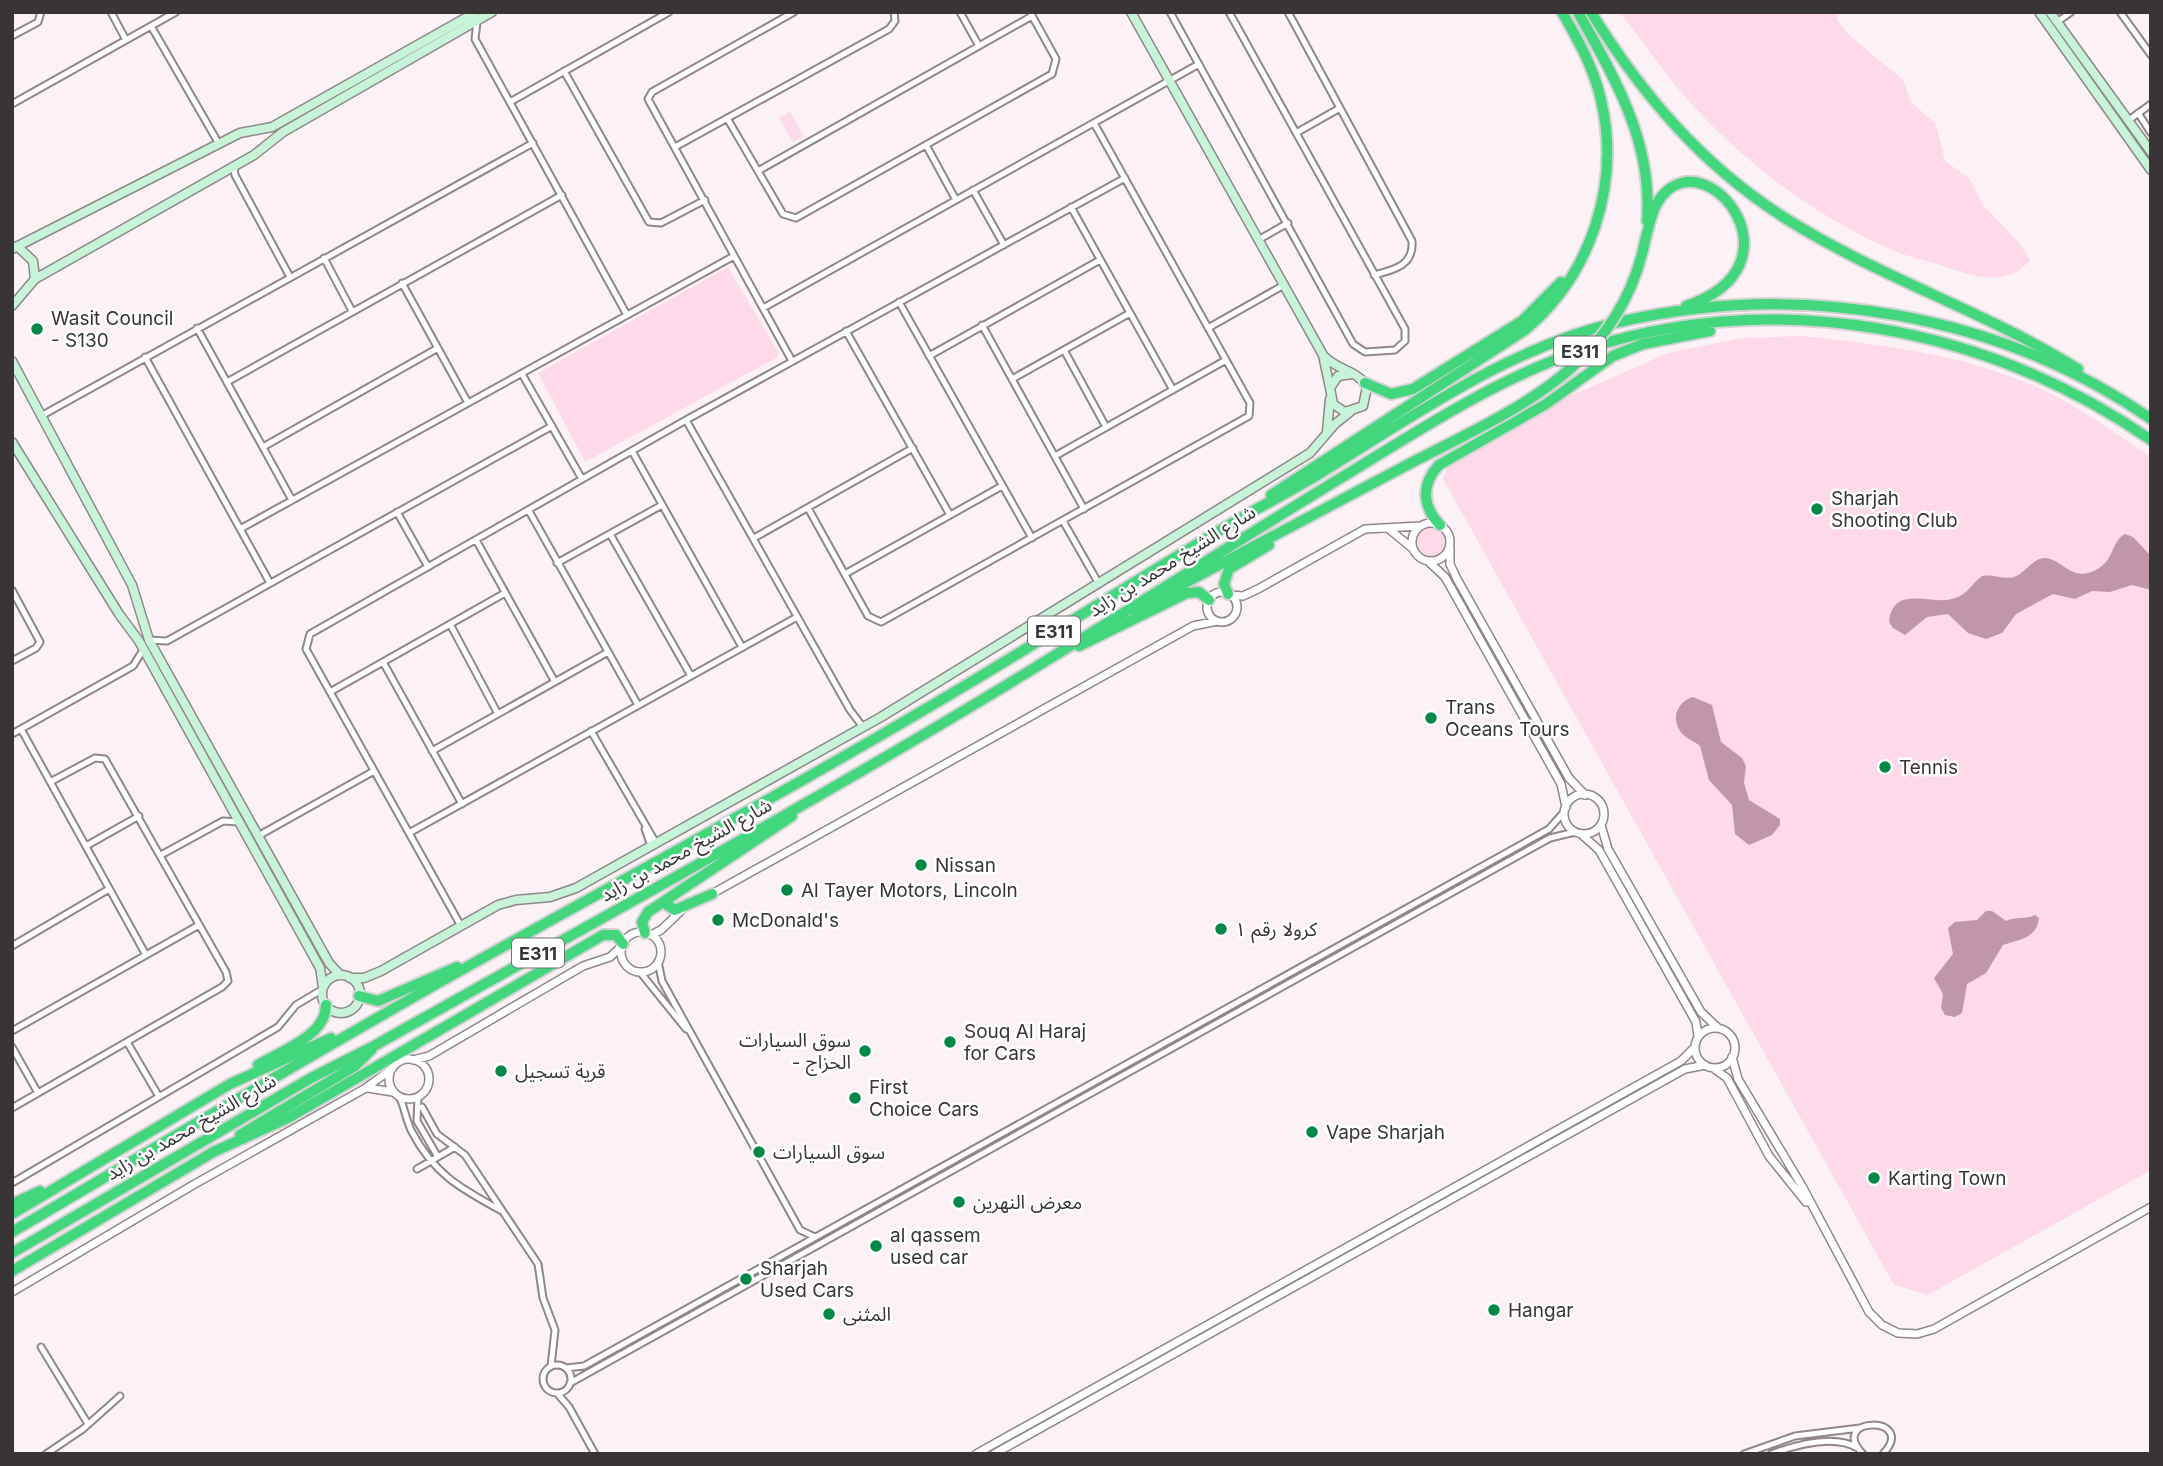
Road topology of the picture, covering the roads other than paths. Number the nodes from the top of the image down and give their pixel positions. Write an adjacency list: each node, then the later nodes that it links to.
1 (40, 12): 27 (street)
2 (111, 12): 29 (street)
3 (176, 12): 25 (street)
4 (492, 12): 22 (main road)
5 (669, 12): 33 (street)
6 (794, 12): 23 (street)
7 (894, 12): 40 (street)
8 (960, 12): 30 (street)
9 (1131, 12): 34 (main road)
10 (1170, 12): 32 (street)
11 (1229, 12): 45 (street)
12 (1288, 12): 38 (street)
13 (1562, 12): 62 (highway)
14 (1578, 12): 64 (highway)
15 (1591, 12): 104 (highway)
16 (2039, 12): 52 (main road)
17 (2050, 12): 24 (main road)
18 (2071, 12): 24 (street)
19 (2120, 12): 31 (street)
20 (457, 14): 26 (street)
21 (1031, 14): 30 (street); 49 (street)
22 (472, 15): 26 (main road); 28 (street)
23 (784, 15): 50 (street)
24 (2057, 22): 41 (main road)
25 (151, 26): 29 (street); 47 (street)
26 (457, 27): 28 (street); 43 (main road); 46 (main road)
27 (12, 36)
28 (475, 39): 35 (street)
29 (127, 40): 36 (street)
30 (979, 46): 54 (street)
31 (2151, 55)
32 (1199, 64): 34 (street); 61 (street)
33 (564, 71): 35 (street); 58 (street)
34 (1170, 81): 42 (street); 63 (main road)
35 (510, 102): 48 (street)
36 (12, 104)
37 (2151, 104): 39 (street)
38 (1340, 108): 45 (street); 70 (street)
39 (2138, 113): 41 (street); 44 (street)
40 (727, 118): 50 (street); 54 (street)
41 (2129, 120): 51 (main road)
42 (1094, 123): 55 (street); 56 (street)
43 (265, 129): 46 (main road); 47 (main road)
44 (2151, 132)
45 (1296, 133): 70 (street)
46 (272, 139): 53 (main road)
47 (216, 143): 66 (main road)
48 (533, 143): 57 (street); 68 (street)
49 (926, 145): 54 (street); 59 (street)
50 (675, 147): 58 (street)
51 (2151, 152)
52 (2151, 170)
53 (232, 171): 71 (street); 72 (main road)
54 (758, 171)
55 (1125, 178): 60 (street); 85 (street)
56 (973, 190): 59 (street); 65 (street)
57 (562, 195): 73 (street); 81 (street)
58 (705, 200): 67 (street)
59 (956, 200): 77 (street)
60 (1071, 207): 65 (street); 69 (street)
61 (1288, 223): 63 (street); 70 (street)
62 (1594, 229): 99 (highway); 129 (highway)
63 (1258, 240): 74 (main road)
64 (1645, 241): 80 (highway); 126 (highway, bridge)
65 (1004, 245): 75 (street)
66 (15, 247): 72 (main road)
67 (734, 256): 77 (street); 81 (street)
68 (324, 258): 71 (street); 78 (street)
69 (1100, 260): 79 (street); 83 (street)
70 (1374, 275)
71 (290, 277): 84 (street)
72 (35, 279): 76 (main road)
73 (402, 283): 78 (street); 87 (street)
74 (1284, 285): 85 (street); 89 (main road)
75 (899, 302): 86 (street); 90 (street)
76 (12, 306)
77 (763, 308): 94 (street)
78 (352, 311): 98 (street)
79 (1130, 313): 88 (street); 101 (street)
80 (1660, 314): 104 (highway, شارع الشيخ محمد بن زايد / E311); 129 (highway, شارع الشيخ محمد بن زايد / E311)
81 (627, 315): 95 (street)
82 (1766, 320): 112 (highway, شارع الشيخ محمد بن زايد / E311); 130 (highway); 152 (highway, شارع الشيخ محمد بن زايد / E311)
83 (982, 325): 90 (street); 97 (street)
84 (197, 328): 91 (street); 98 (street)
85 (1208, 328): 93 (street)
86 (846, 331): 94 (street); 115 (street)
87 (438, 348): 103 (street); 114 (street)
88 (1064, 349): 97 (street); 110 (street)
89 (1323, 355): 96 (main road); 100 (main road)
90 (929, 356): 119 (street)
91 (145, 358): 106 (street); 132 (street)
92 (12, 360): 106 (main road)
93 (1226, 360): 101 (street); 123 (street)
94 (792, 361): 108 (street)
95 (522, 373): 103 (street); 109 (street)
96 (1352, 374): 99 (main road); 100 (main road)
97 (1012, 379): 117 (street)
98 (227, 382): 114 (street)
99 (1365, 383): 105 (main road)
100 (1330, 388): 102 (main road)
101 (1173, 390): 110 (street)
102 (1330, 399): 105 (main road); 111 (main road)
103 (467, 401): 120 (street)
104 (2129, 404): 107 (highway, شارع الشيخ محمد بن زايد / E311)
105 (1350, 412): 111 (main road)
106 (41, 416): 157 (main road)
107 (2151, 419)
108 (686, 420): 116 (street); 135 (street)
109 (552, 426): 118 (street); 125 (street)
110 (1107, 427): 117 (street)
111 (1327, 434): 145 (main road)
112 (2151, 440)
113 (13, 445): 160 (main road)
114 (262, 447): 120 (street)
115 (913, 449): 122 (street); 127 (street)
116 (632, 451): 118 (street); 121 (street)
117 (1055, 456): 123 (street)
118 (582, 479): 124 (street)
119 (1002, 486): 127 (street); 136 (street)
120 (292, 499): 132 (street)
121 (662, 505): 134 (street); 159 (street)
122 (808, 508): 135 (street); 143 (street)
123 (1084, 509): 128 (street)
124 (529, 511): 137 (street); 141 (street)
125 (397, 512): 142 (street); 144 (street)
126 (1316, 512): 149 (highway); 152 (highway)
127 (950, 514): 143 (street)
128 (1063, 521): 136 (street); 145 (street)
129 (1233, 523): 212 (highway, شارع الشيخ محمد بن زايد / E311)
130 (1440, 525): 131 (street); 139 (street)
131 (1421, 526): 133 (street); 138 (street)
132 (240, 529): 144 (street)
133 (1388, 529): 138 (street); 146 (street)
134 (610, 534): 141 (street); 168 (street)
135 (754, 538): 153 (street)
136 (1032, 538): 143 (street)
137 (476, 540): 142 (street); 148 (street)
138 (1413, 548): 140 (street)
139 (1450, 548): 140 (street); 181 (street)
140 (1429, 562): 184 (street)
141 (557, 563): 162 (street)
142 (428, 567): 170 (street)
143 (845, 574)
144 (270, 583): 158 (street)
145 (1099, 584): 174 (main road)
146 (1258, 589): 149 (street); 151 (street)
147 (13, 593): 164 (street)
148 (505, 593): 155 (street); 169 (street)
149 (1229, 594): 150 (street); 151 (street)
150 (1208, 602): 154 (street); 156 (street); 161 (highway)
151 (1236, 611): 154 (street)
152 (1118, 615): 161 (highway, شارع الشيخ محمد بن زايد / E311)
153 (797, 617): 159 (street); 174 (street)
154 (1217, 621): 156 (street)
155 (450, 624): 165 (street); 172 (street)
156 (1193, 625): 197 (street)
157 (149, 640): 158 (street); 163 (main road)
158 (167, 641): 163 (street)
159 (742, 647): 168 (street)
160 (143, 648): 166 (street); 167 (main road)
161 (1063, 651): 180 (highway, شارع الشيخ محمد بن زايد / E311)
162 (608, 652): 169 (street); 171 (street)
163 (159, 658): 191 (main road)
164 (12, 661)
165 (383, 662): 170 (street); 177 (street)
166 (133, 666): 167 (street); 173 (street)
167 (153, 667): 182 (main road)
168 (691, 676): 171 (street)
169 (555, 681): 172 (street)
170 (330, 692): 178 (street)
171 (638, 705): 175 (street)
172 (498, 713): 177 (street)
173 (21, 729): 176 (street); 179 (street)
174 (860, 729): 192 (main road)
175 (591, 731): 183 (street); 192 (street)
176 (12, 734)
177 (432, 751): 183 (street)
178 (374, 771): 189 (street); 191 (street)
179 (51, 782): 185 (street); 193 (street)
180 (824, 792): 198 (highway); 228 (highway, شارع الشيخ محمد بن زايد / E311)
181 (1585, 795): 184 (street); 188 (street)
182 (230, 804): 186 (street); 187 (main road)
183 (462, 804): 189 (street)
184 (1565, 810): 190 (street); 204 (street)
185 (139, 816): 193 (street); 194 (street)
186 (223, 821): 187 (street); 194 (street)
187 (241, 823): 196 (main road)
188 (1601, 825): 190 (street); 223 (street)
189 (409, 833): 202 (street)
190 (1578, 833): 205 (street); 225 (street)
191 (258, 835): 199 (main road)
192 (654, 844): 202 (main road)
193 (86, 846): 195 (street)
194 (160, 855): 201 (street)
195 (109, 889): 207 (street); 209 (street)
196 (280, 894): 199 (main road); 218 (main road)
197 (712, 894): 198 (highway); 200 (street)
198 (669, 899): 203 (highway)
199 (298, 905): 216 (main road)
200 (669, 922): 203 (street); 208 (street)
201 (199, 925): 209 (street); 227 (street)
202 (461, 926): 214 (main road)
203 (648, 934): 206 (street); 208 (street)
204 (1357, 936): 205 (street); 245 (street)
205 (1360, 944): 246 (street)
206 (623, 945): 210 (street); 213 (street); 248 (highway)
207 (12, 946)
208 (660, 951): 211 (street)
209 (146, 955): 224 (street)
210 (604, 959): 213 (street); 231 (street)
211 (658, 961): 215 (street); 226 (street)
212 (473, 963): 219 (highway); 222 (highway, شارع الشيخ محمد بن زايد / E311)
213 (627, 966): 215 (street)
214 (379, 972): 217 (main road); 219 (main road)
215 (640, 972): 226 (street)
216 (340, 975): 217 (main road); 218 (main road)
217 (350, 978): 219 (main road)
218 (323, 988): 220 (street); 221 (main road)
219 (359, 994): 221 (main road)
220 (306, 999): 221 (street); 241 (street)
221 (325, 1003): 237 (highway)
222 (363, 1026): 237 (highway); 260 (highway, شارع الشيخ محمد بن زايد / E311)
223 (1718, 1028): 225 (street); 232 (street)
224 (12, 1031)
225 (1698, 1036): 230 (street)
226 (694, 1040): 259 (street)
227 (127, 1042): 239 (street); 241 (street)
228 (374, 1046): 248 (highway); 264 (highway, شارع الشيخ محمد بن زايد / E311)
229 (12, 1047): 239 (street)
230 (1695, 1047): 234 (street); 271 (street)
231 (436, 1051): 233 (street); 236 (street)
232 (1732, 1057): 234 (street); 257 (street)
233 (413, 1060): 235 (street); 236 (street)
234 (1709, 1066): 257 (street); 273 (street)
235 (392, 1069): 238 (street); 240 (street)
236 (427, 1073): 242 (street)
237 (230, 1084): 253 (highway)
238 (363, 1089): 240 (street); 267 (street)
239 (38, 1093): 244 (street)
240 (397, 1094): 242 (street); 250 (street)
241 (158, 1095): 252 (street)
242 (418, 1097): 249 (street)
243 (422, 1107): 247 (street)
244 (12, 1108)
245 (1047, 1110): 246 (street); 261 (street)
246 (1051, 1117): 272 (street)
247 (455, 1147): 249 (street); 256 (street)
248 (211, 1153): 263 (highway)
249 (438, 1157): 250 (street)
250 (431, 1161): 251 (street); 256 (street)
251 (417, 1170)
252 (12, 1183)
253 (62, 1183): 254 (highway); 258 (highway)
254 (12, 1204)
255 (2151, 1208): 257 (street)
256 (503, 1211): 269 (street)
257 (1813, 1211)
258 (12, 1214)
259 (800, 1230): 261 (street); 262 (street)
260 (12, 1232)
261 (817, 1237): 262 (street)
262 (797, 1249): 270 (street)
263 (46, 1252): 265 (highway); 266 (highway)
264 (12, 1253)
265 (12, 1271)
266 (12, 1277)
267 (12, 1292)
268 (41, 1347): 276 (street)
269 (551, 1366): 270 (street); 274 (street)
270 (566, 1368): 272 (street)
271 (1104, 1382): 273 (street); 282 (street)
272 (570, 1383): 274 (street)
273 (1108, 1391): 283 (street)
274 (557, 1392): 281 (street)
275 (120, 1396): 276 (street)
276 (88, 1424): 280 (street)
277 (1860, 1428): 278 (street); 279 (street); 284 (street)
278 (1889, 1446): 287 (street); 288 (street)
279 (1858, 1448): 285 (street); 286 (street)
280 (46, 1454)
281 (595, 1454)
282 (976, 1454)
283 (995, 1454)
284 (1744, 1454)
285 (1770, 1454)
286 (1863, 1454)
287 (1884, 1454)
288 (1890, 1454)

